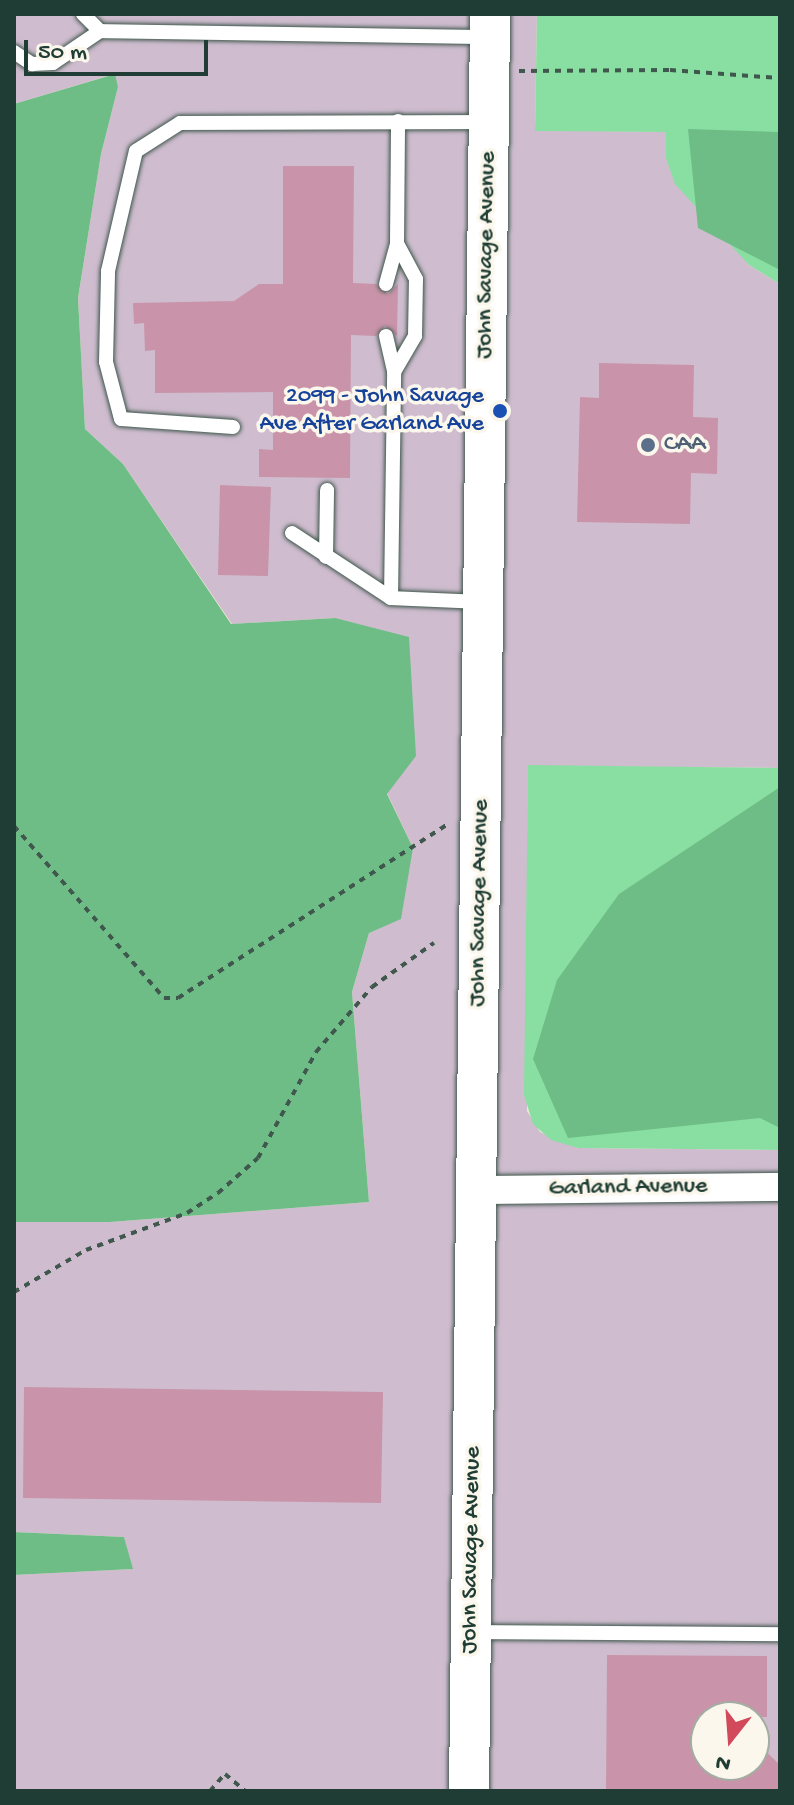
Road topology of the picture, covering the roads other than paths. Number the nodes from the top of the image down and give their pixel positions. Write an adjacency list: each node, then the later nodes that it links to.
1 (83, 14): 2 (lane)
2 (100, 31): 3 (lane); 4 (lane)
3 (489, 40): 6 (main road, John Savage Avenue)
4 (14, 52)
5 (398, 121): 6 (lane); 7 (lane); 11 (lane)
6 (488, 122): 16 (main road, John Savage Avenue)
7 (397, 244): 8 (lane); 10 (lane)
8 (386, 284)
9 (386, 336): 10 (lane)
10 (394, 372): 15 (lane)
11 (233, 427)
12 (327, 490): 14 (lane)
13 (292, 533): 14 (lane)
14 (326, 557): 15 (lane)
15 (391, 598): 16 (lane)
16 (484, 602): 18 (main road, John Savage Avenue)
17 (780, 1187): 18 (street, Garland Avenue)
18 (475, 1190): 19 (main road, John Savage Avenue)
19 (472, 1632): 20 (lane); 21 (main road, John Savage Avenue)
20 (780, 1634)
21 (469, 1791)

